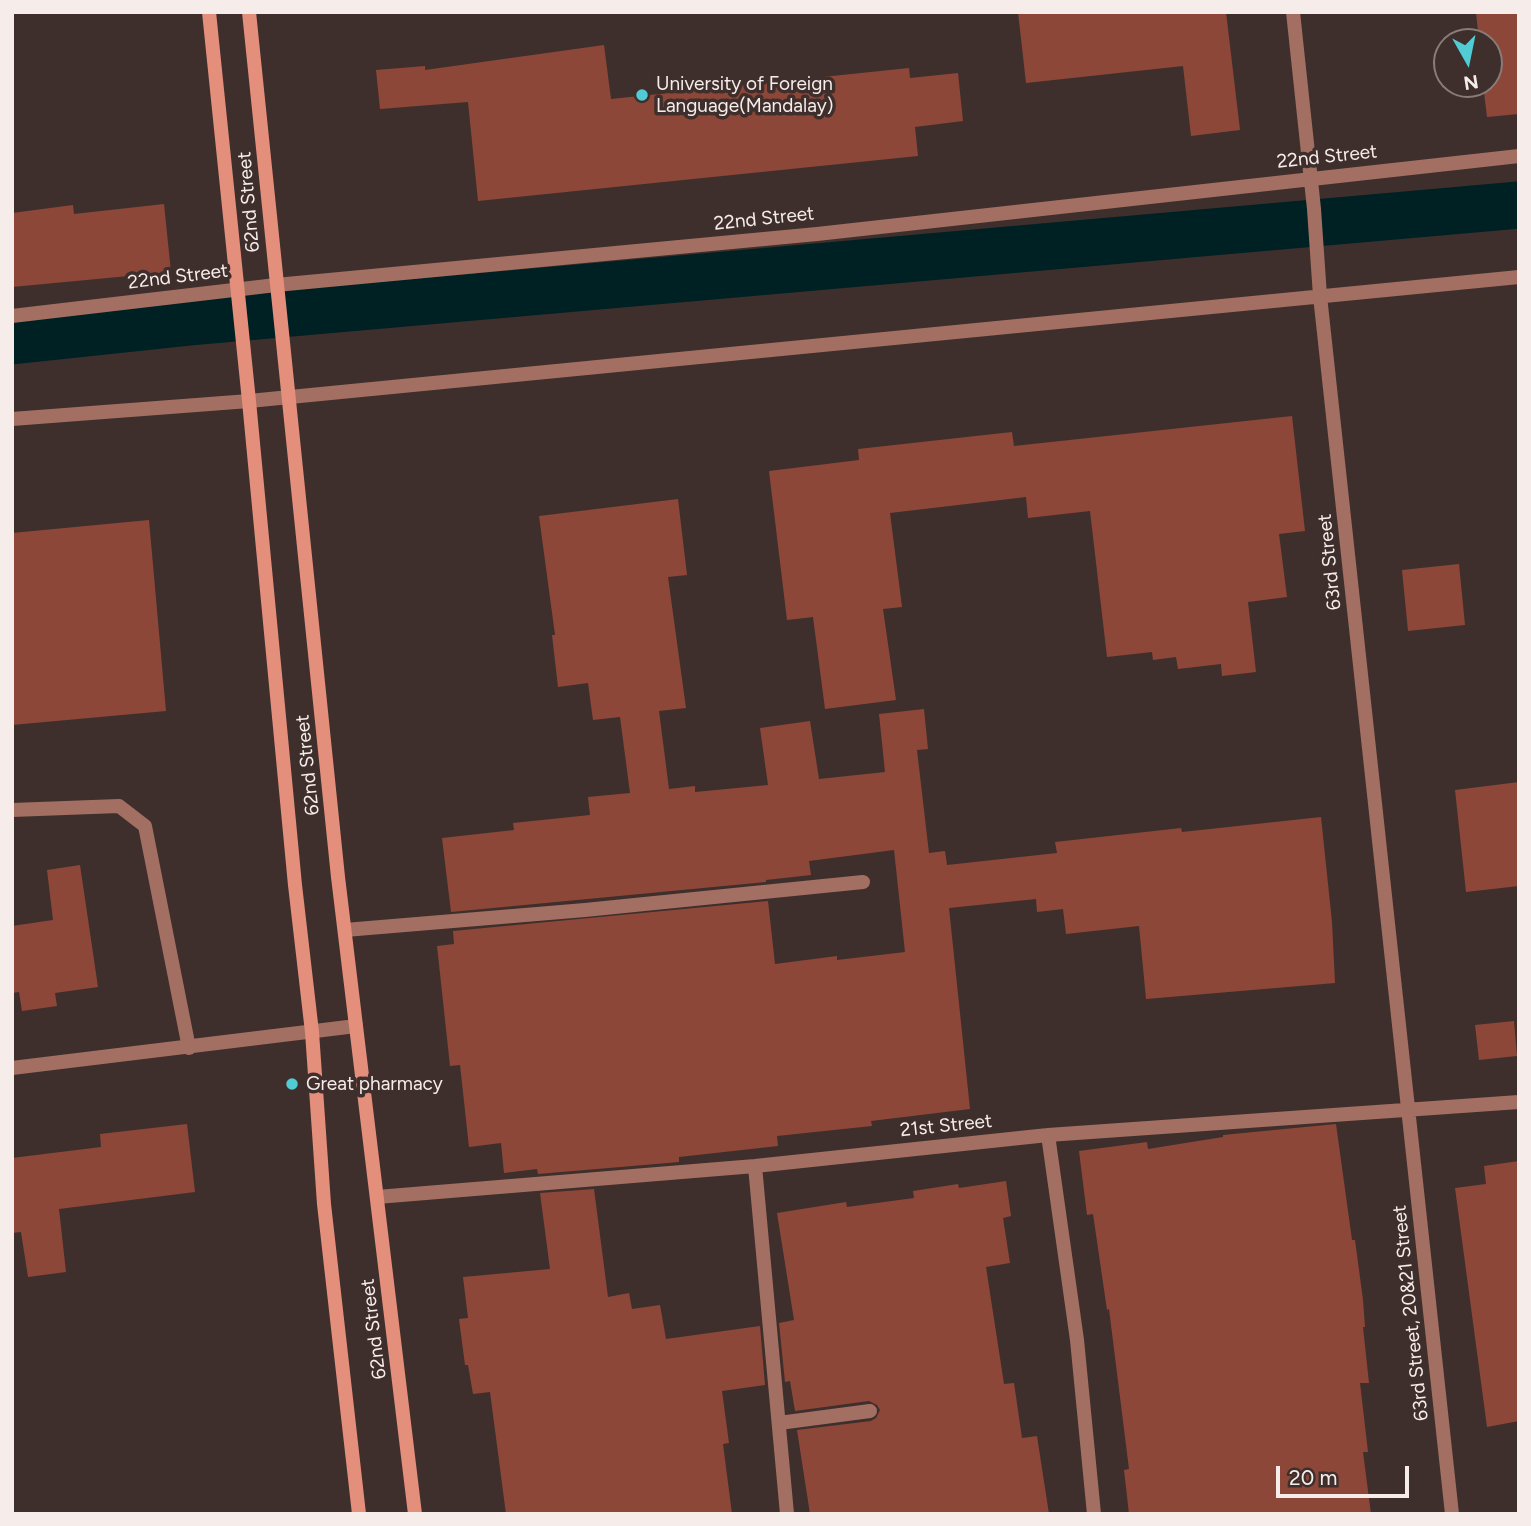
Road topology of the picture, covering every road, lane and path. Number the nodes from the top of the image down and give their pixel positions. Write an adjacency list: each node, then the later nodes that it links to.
1 (209, 12): 8 (main road, 62nd Street)
2 (249, 12): 7 (main road, 62nd Street)
3 (1293, 12): 5 (street, 63rd Street)
4 (1519, 156): 5 (street, 22nd Street)
5 (1311, 179): 7 (street, 22nd Street); 9 (street, 63rd Street)
6 (1519, 277): 9 (street)
7 (276, 285): 8 (street, 22nd Street); 11 (main road, 62nd Street)
8 (237, 290): 10 (street, 22nd Street); 12 (main road, 62nd Street)
9 (1320, 296): 11 (street); 22 (street, 63rd Street)
10 (12, 316)
11 (291, 397): 12 (street); 16 (main road, 62nd Street)
12 (249, 401): 13 (street); 18 (main road, 62nd Street)
13 (12, 419)
14 (12, 810): 19 (street)
15 (863, 883): 16 (street)
16 (345, 930): 17 (main road, 62nd Street)
17 (356, 1026): 18 (street); 25 (main road, 62nd Street)
18 (312, 1032): 19 (street); 28 (main road, 62nd Street)
19 (189, 1048): 20 (street)
20 (12, 1068)
21 (1519, 1102): 22 (street, 21st Street)
22 (1409, 1108): 23 (street, 21st Street); 32 (street, 63rd Street, 20&21 Street)
23 (1048, 1135): 24 (street, 21st Street); 31 (street)
24 (755, 1166): 25 (street, 21st Street); 27 (street)
25 (377, 1197): 29 (main road, 62nd Street)
26 (870, 1411): 27 (street)
27 (779, 1423): 30 (street)
28 (359, 1514)
29 (415, 1514)
30 (787, 1514)
31 (1094, 1514)
32 (1452, 1514)

